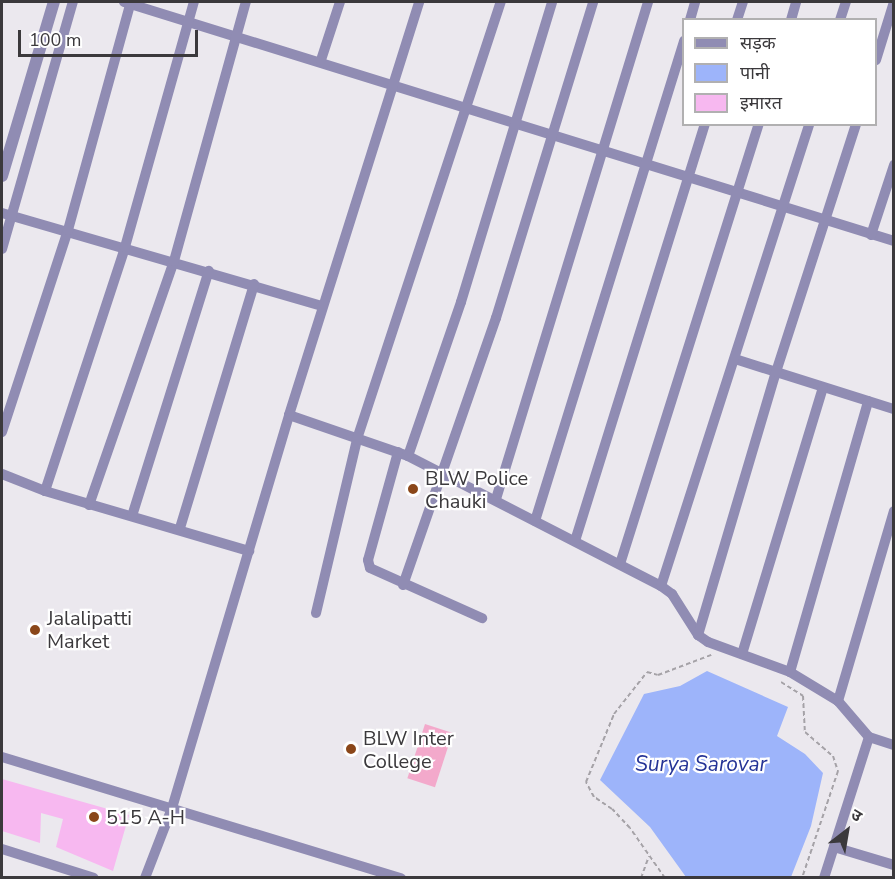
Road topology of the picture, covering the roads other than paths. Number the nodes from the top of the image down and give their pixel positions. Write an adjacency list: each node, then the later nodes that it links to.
1 (54, 2): 34 (street)
2 (73, 2): 43 (street)
3 (128, 2): 21 (street); 45 (street)
4 (194, 2): 21 (street)
5 (246, 2): 22 (street)
6 (340, 2): 25 (street)
7 (419, 2): 26 (street)
8 (501, 2): 27 (street)
9 (552, 2): 28 (street)
10 (593, 2): 33 (street)
11 (648, 2): 35 (street)
12 (695, 2): 17 (street)
13 (743, 2): 18 (street)
14 (796, 2): 19 (street)
15 (846, 2): 20 (street)
16 (894, 2): 24 (street)
17 (691, 18)
18 (738, 18)
19 (792, 18)
20 (841, 18)
21 (188, 20): 22 (street); 48 (street)
22 (234, 36): 25 (street); 50 (street)
23 (682, 48): 36 (street)
24 (877, 57)
25 (321, 60): 26 (street)
26 (393, 84): 27 (street); 53 (street)
27 (468, 109): 28 (street); 61 (street)
28 (515, 123): 33 (street); 62 (street)
29 (704, 126): 39 (street)
30 (758, 126): 40 (street)
31 (808, 126): 41 (street)
32 (855, 126): 44 (street)
33 (552, 135): 35 (street); 63 (street)
34 (6, 148): 38 (street)
35 (600, 150): 36 (street); 66 (street)
36 (648, 165): 39 (street); 70 (street)
37 (894, 165): 46 (street)
38 (2, 176)
39 (689, 178): 40 (street); 72 (street)
40 (738, 193): 41 (street); 74 (street)
41 (784, 208): 44 (street); 54 (street)
42 (2, 213): 43 (street)
43 (13, 216): 45 (street); 49 (street)
44 (826, 220): 46 (street); 55 (street)
45 (68, 230): 48 (street); 60 (street)
46 (871, 235): 47 (street)
47 (894, 241)
48 (125, 247): 50 (street); 65 (street)
49 (2, 249)
50 (174, 261): 51 (street); 67 (street)
51 (209, 271): 52 (street); 69 (street)
52 (254, 284): 53 (street); 71 (street)
53 (323, 306): 59 (street)
54 (735, 359): 55 (street); 76 (street)
55 (776, 372): 56 (street); 79 (street)
56 (823, 388): 57 (street); 80 (street)
57 (868, 401): 58 (street); 81 (street)
58 (894, 409)
59 (289, 415): 61 (street); 73 (street)
60 (2, 432)
61 (358, 436): 62 (street); 77 (street)
62 (403, 454): 63 (street); 75 (street)
63 (444, 473): 66 (street); 75 (street)
64 (2, 474): 65 (street)
65 (45, 491): 67 (street)
66 (496, 499): 70 (street)
67 (89, 505): 69 (street)
68 (894, 511): 82 (street)
69 (132, 516): 71 (street)
70 (535, 521): 72 (street)
71 (180, 528): 73 (street)
72 (575, 541): 74 (street)
73 (249, 551): 86 (street)
74 (620, 564): 76 (street)
75 (403, 585): 78 (street)
76 (661, 586): 79 (street)
77 (316, 613)
78 (482, 618)
79 (698, 634): 80 (street)
80 (742, 654): 81 (street)
81 (790, 672): 82 (street)
82 (838, 701): 83 (street)
83 (869, 737): 84 (street); 87 (street)
84 (894, 745)
85 (2, 757): 86 (street)
86 (172, 808): 91 (street); 92 (street)
87 (834, 847): 89 (street); 93 (street)
88 (2, 849): 90 (street)
89 (894, 865)
90 (94, 878)
91 (145, 878)
92 (400, 878)
93 (824, 878)

